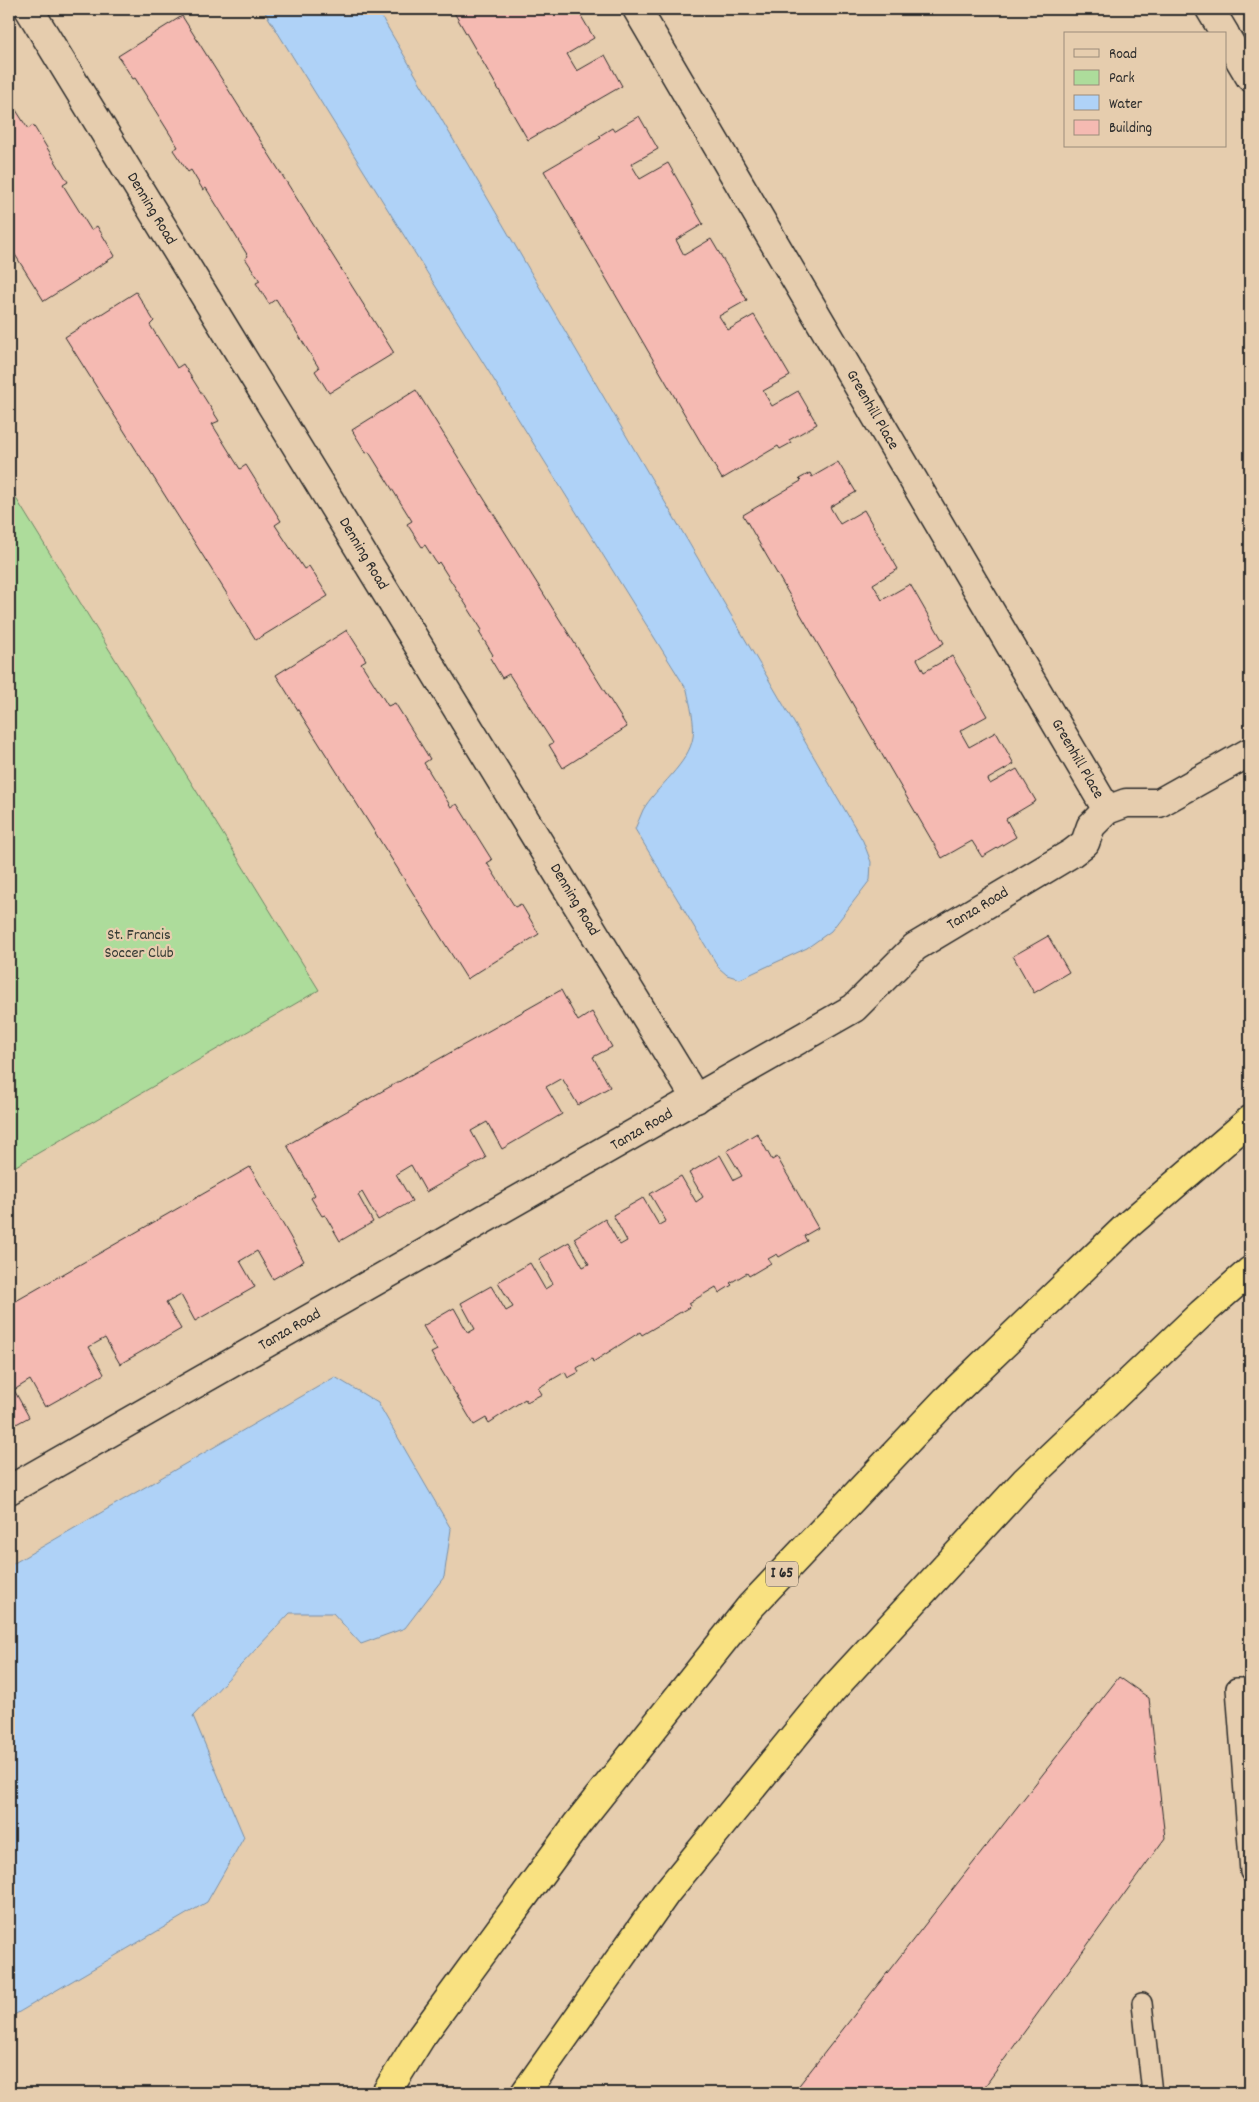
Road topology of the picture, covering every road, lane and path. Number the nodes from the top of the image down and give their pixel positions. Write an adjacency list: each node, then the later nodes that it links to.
1 (29, 9): 9 (street, Denning Road)
2 (637, 9): 8 (street, Greenhill Place)
3 (1210, 9): 4 (street)
4 (1224, 32)
5 (1226, 36): 6 (street)
6 (1250, 77)
7 (1250, 752): 8 (street)
8 (1107, 810): 9 (street, Tanza Road)
9 (696, 1099): 12 (street, Tanza Road)
10 (1250, 1120): 16 (highway, I 65)
11 (1250, 1271): 17 (highway)
12 (9, 1490)
13 (1250, 1688): 14 (lane)
14 (1250, 1872)
15 (1142, 2004): 18 (lane)
16 (386, 2093)
17 (525, 2093)
18 (1152, 2093)

